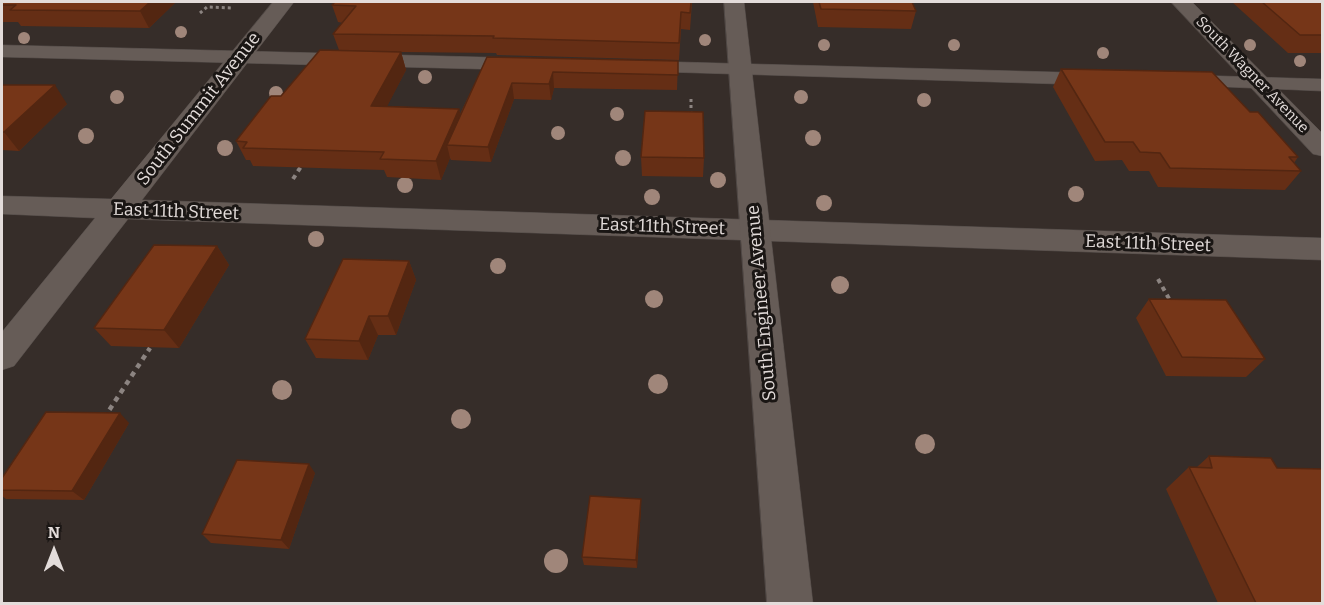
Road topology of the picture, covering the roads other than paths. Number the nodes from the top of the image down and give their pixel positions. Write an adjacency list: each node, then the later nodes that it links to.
1 (284, 2): 5 (street, South Summit Avenue)
2 (734, 2): 8 (street, South Engineer Avenue)
3 (1181, 2): 11 (street, South Wagner Avenue)
4 (2, 51): 5 (lane)
5 (241, 57): 6 (lane); 15 (street, South Summit Avenue)
6 (534, 64)
7 (627, 67): 8 (lane)
8 (741, 70): 9 (lane); 16 (street, South Engineer Avenue)
9 (1107, 79)
10 (1166, 81): 11 (lane)
11 (1260, 83): 12 (lane); 13 (street, South Wagner Avenue)
12 (1323, 85)
13 (1323, 148)
14 (2, 205): 15 (street, East 11th Street)
15 (119, 210): 16 (street, East 11th Street); 18 (street, South Summit Avenue)
16 (755, 231): 17 (street, East 11th Street); 19 (street, South Engineer Avenue)
17 (1323, 249)
18 (2, 356)
19 (790, 603)

